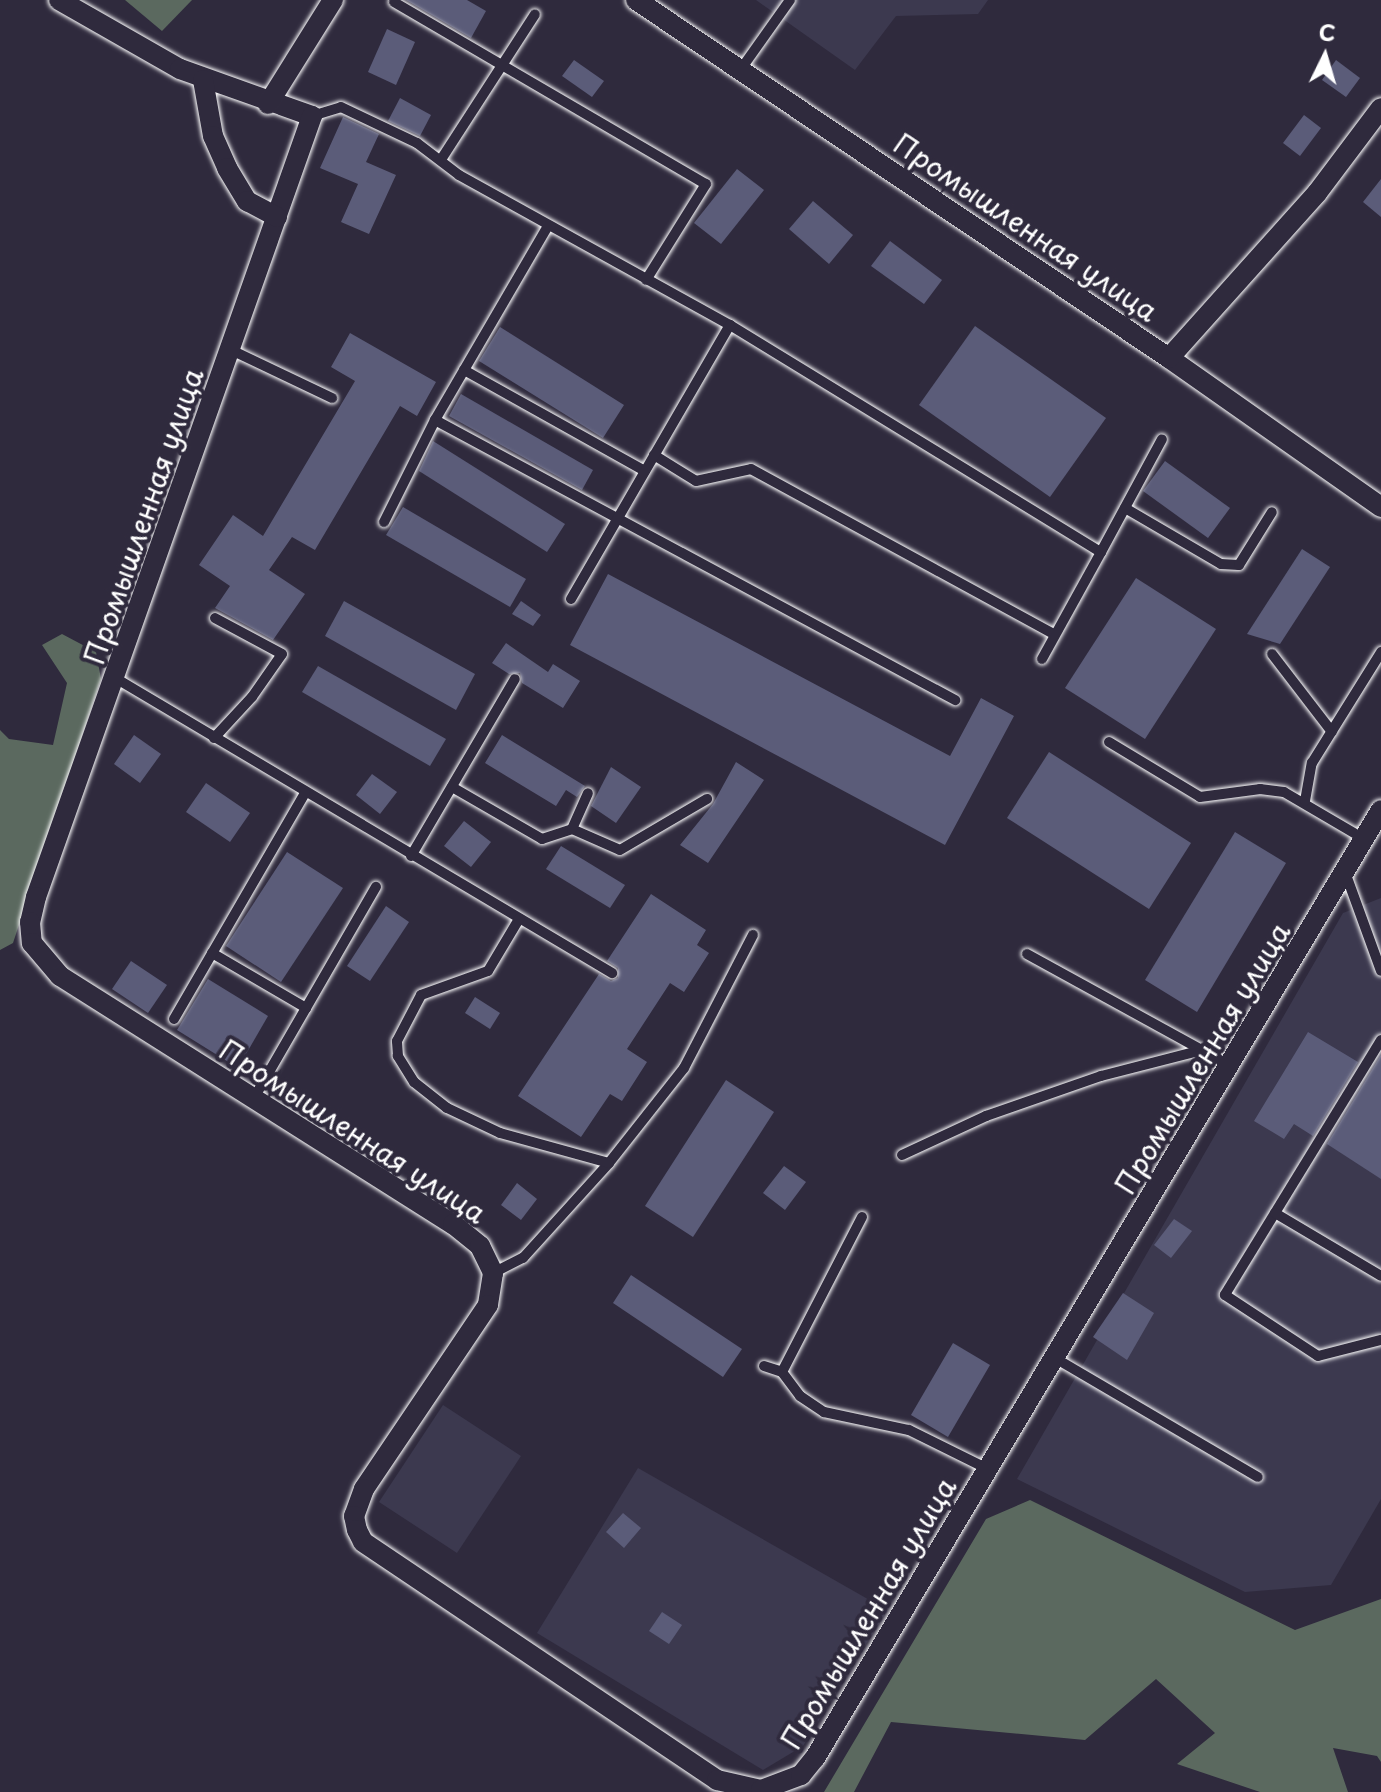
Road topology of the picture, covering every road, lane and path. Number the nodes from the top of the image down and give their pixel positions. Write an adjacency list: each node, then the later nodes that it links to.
1 (59, 0): 9 (street)
2 (333, 0): 10 (street)
3 (636, 0): 8 (street, Промышленная улица)
4 (790, 0): 8 (lane)
5 (394, 2): 7 (lane)
6 (535, 14): 7 (lane)
7 (505, 62): 13 (lane); 16 (lane)
8 (741, 69): 19 (street, Промышленная улица)
9 (203, 80): 10 (street); 14 (street)
10 (268, 104): 12 (street)
11 (1381, 108): 19 (street)
12 (312, 116): 13 (lane); 14 (street, Промышленная улица)
13 (442, 158): 15 (lane)
14 (277, 217): 18 (street, Промышленная улица)
15 (548, 226): 16 (lane); 20 (lane)
16 (646, 280): 17 (lane)
17 (730, 325): 24 (lane); 31 (lane)
18 (231, 350): 21 (lane); 38 (street, Промышленная улица)
19 (1169, 358): 26 (street, Промышленная улица)
20 (464, 370): 22 (lane); 25 (lane)
21 (332, 398)
22 (435, 420): 29 (lane); 30 (lane)
23 (1162, 439): 27 (lane)
24 (654, 455): 25 (lane); 34 (lane)
25 (645, 471): 29 (lane)
26 (1381, 507)
27 (1125, 508): 28 (lane); 31 (lane)
28 (1272, 512)
29 (612, 520): 32 (lane); 40 (lane)
30 (384, 522)
31 (1101, 552): 34 (lane)
32 (571, 599)
33 (215, 618): 42 (lane)
34 (1055, 635): 37 (lane)
35 (1381, 652): 41 (lane)
36 (1272, 654): 41 (lane)
37 (1042, 659)
38 (117, 679): 42 (lane); 68 (street, Промышленная улица)
39 (515, 679): 44 (lane)
40 (955, 700)
41 (1332, 732): 48 (lane)
42 (214, 738): 45 (lane)
43 (1109, 742): 48 (lane)
44 (452, 787): 50 (lane); 52 (lane)
45 (305, 793): 52 (lane); 59 (lane)
46 (588, 793): 50 (lane)
47 (707, 799): 50 (lane)
48 (1305, 801): 51 (lane)
49 (1381, 810): 51 (street, Промышленная улица)
50 (572, 829)
51 (1364, 839): 53 (street, Промышленная улица)
52 (411, 856): 55 (lane)
53 (1345, 872): 56 (lane); 67 (street, Промышленная улица)
54 (376, 887): 63 (lane)
55 (519, 919): 62 (lane); 70 (lane)
56 (1367, 932): 58 (lane); 61 (lane)
57 (753, 935): 70 (lane)
58 (1381, 939)
59 (212, 953): 63 (lane); 64 (lane)
60 (1027, 954): 66 (lane)
61 (1381, 971)
62 (612, 973)
63 (306, 1008): 68 (lane)
64 (174, 1019)
65 (1381, 1040): 71 (lane)
66 (1202, 1050): 67 (lane); 69 (lane)
67 (1230, 1066): 76 (street, Промышленная улица)
68 (254, 1098): 73 (street, Промышленная улица)
69 (902, 1155)
70 (609, 1163): 73 (lane)
71 (1275, 1213): 74 (lane); 75 (lane)
72 (862, 1217): 78 (lane)
73 (493, 1273): 79 (street, Промышленная улица)
74 (1381, 1276)
75 (1381, 1340)
76 (1055, 1358): 79 (street, Промышленная улица); 80 (lane)
77 (764, 1366): 78 (lane)
78 (782, 1372): 79 (lane)
79 (988, 1469)
80 (1258, 1477)

